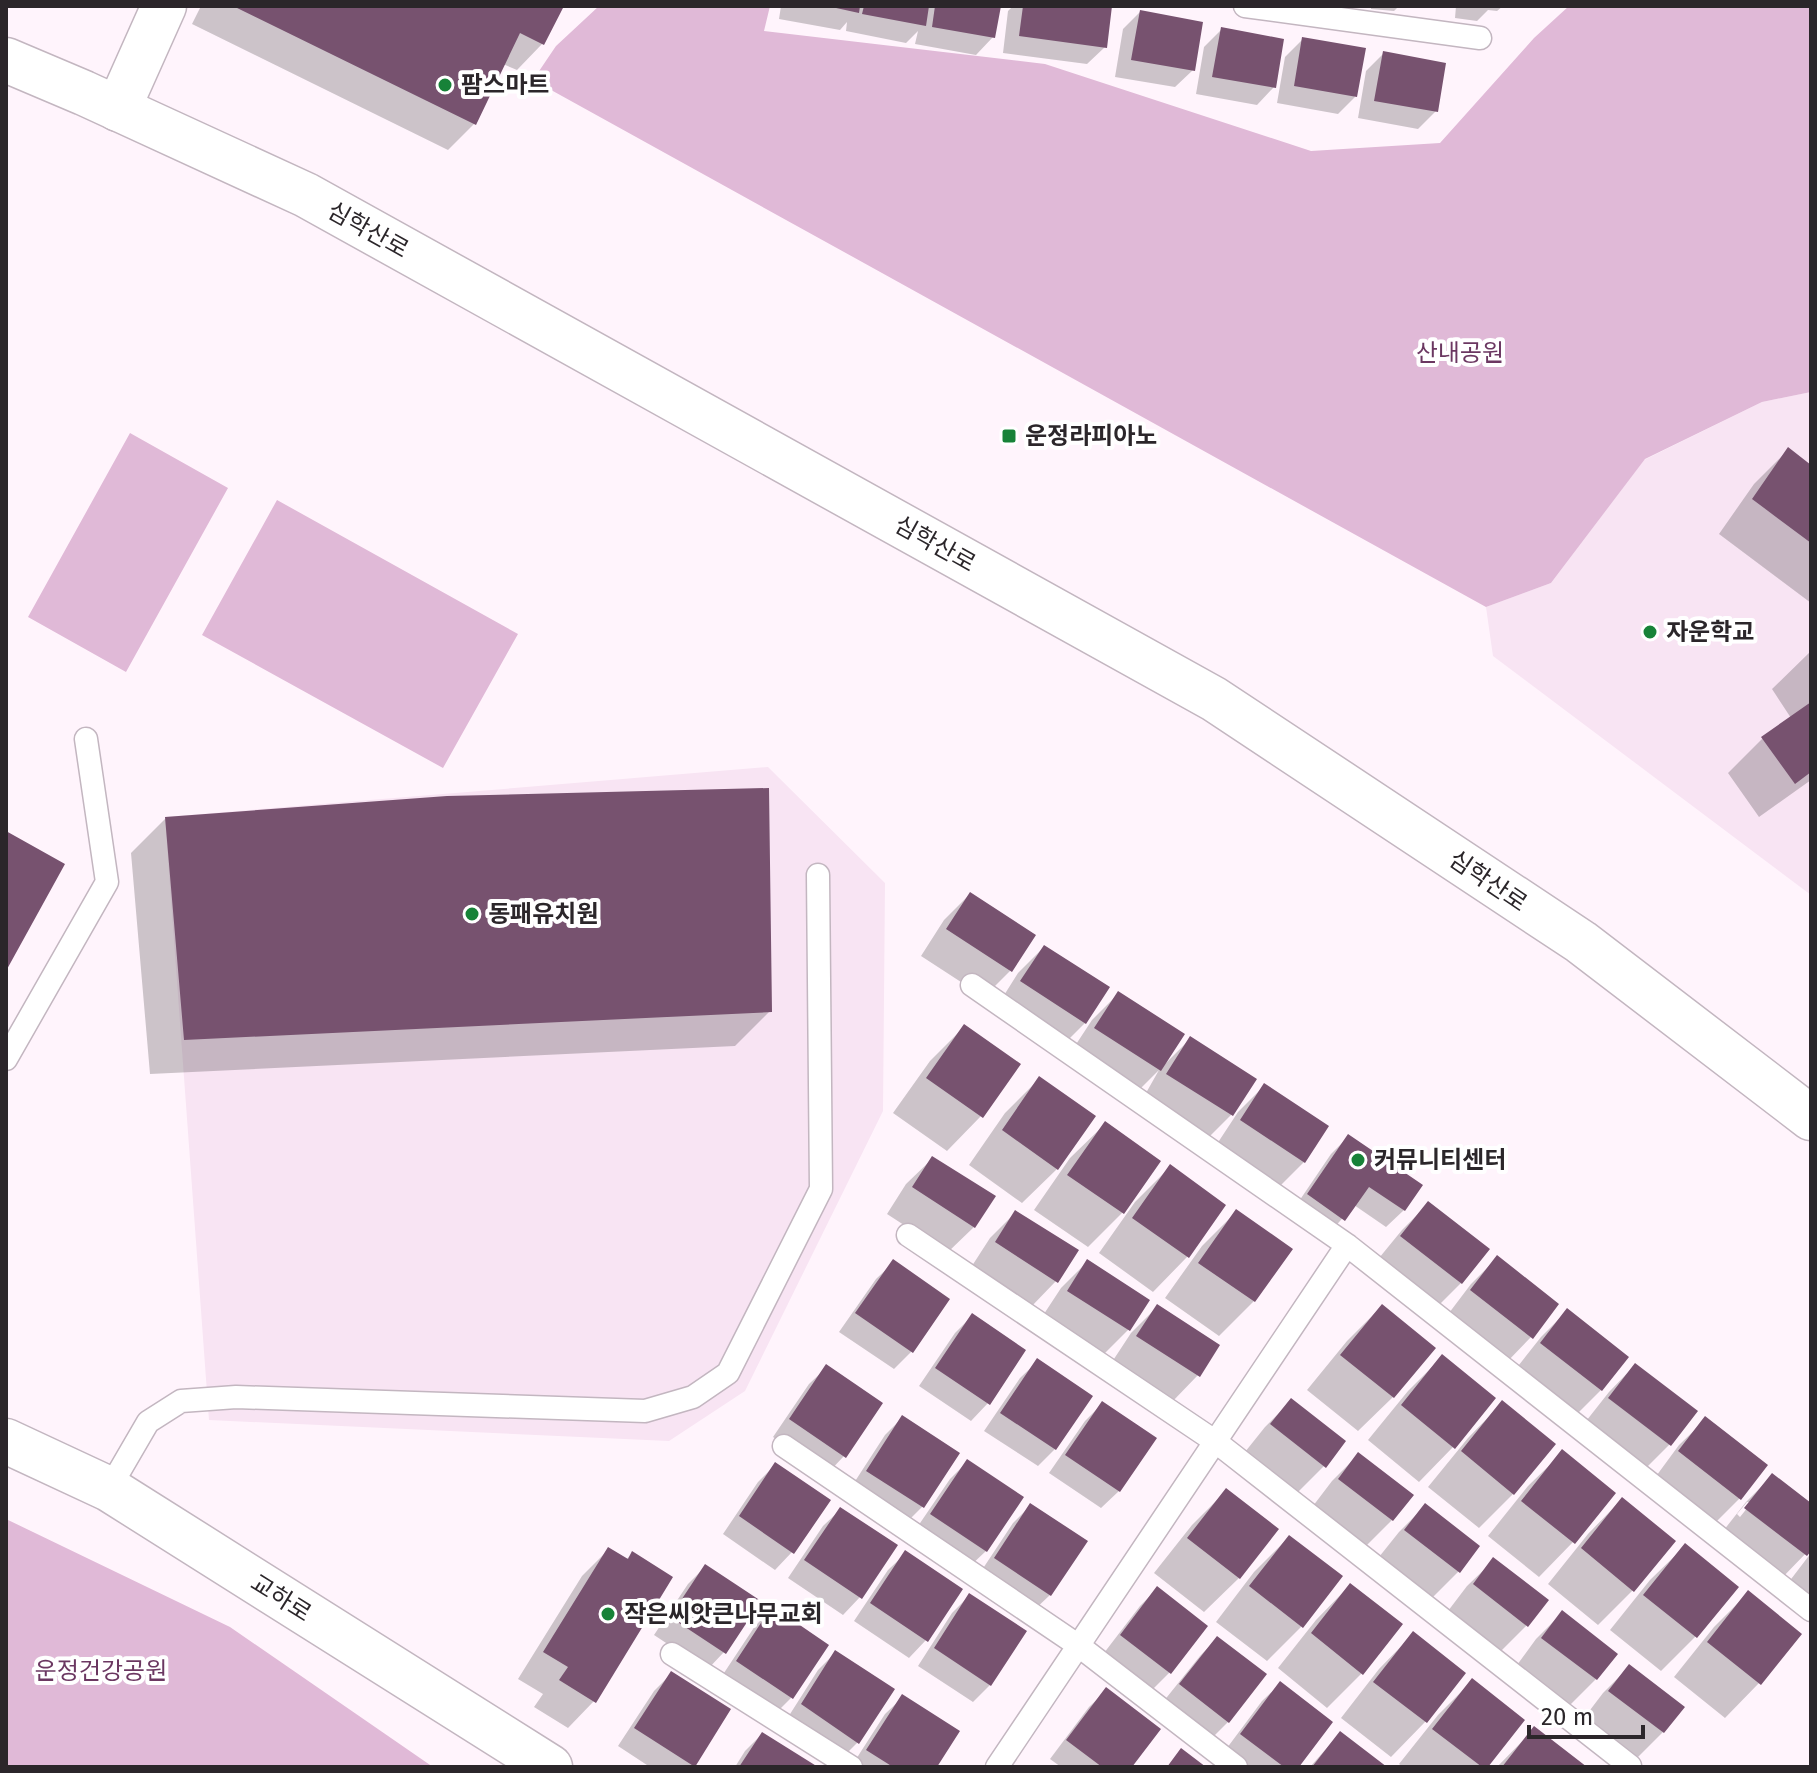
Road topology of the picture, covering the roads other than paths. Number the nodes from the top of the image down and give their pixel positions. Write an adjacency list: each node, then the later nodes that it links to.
1 (164, 6): 5 (street)
2 (1245, 6): 3 (lane)
3 (1480, 38)
4 (6, 60): 5 (street, 심학산로)
5 (118, 109): 10 (street, 심학산로)
6 (86, 739): 9 (lane)
7 (818, 875): 16 (lane)
8 (972, 985): 12 (lane)
9 (6, 1059)
10 (1811, 1118)
11 (908, 1235): 14 (lane)
12 (1347, 1245): 14 (lane); 17 (lane)
13 (6, 1441): 16 (street, 교하로)
14 (1216, 1442): 18 (lane); 20 (lane)
15 (784, 1446): 18 (lane)
16 (109, 1489): 21 (street, 교하로)
17 (1811, 1610)
18 (1079, 1646): 23 (lane); 24 (lane)
19 (672, 1654): 22 (lane)
20 (1630, 1766)
21 (550, 1767)
22 (851, 1767)
23 (997, 1767)
24 (1236, 1767)

